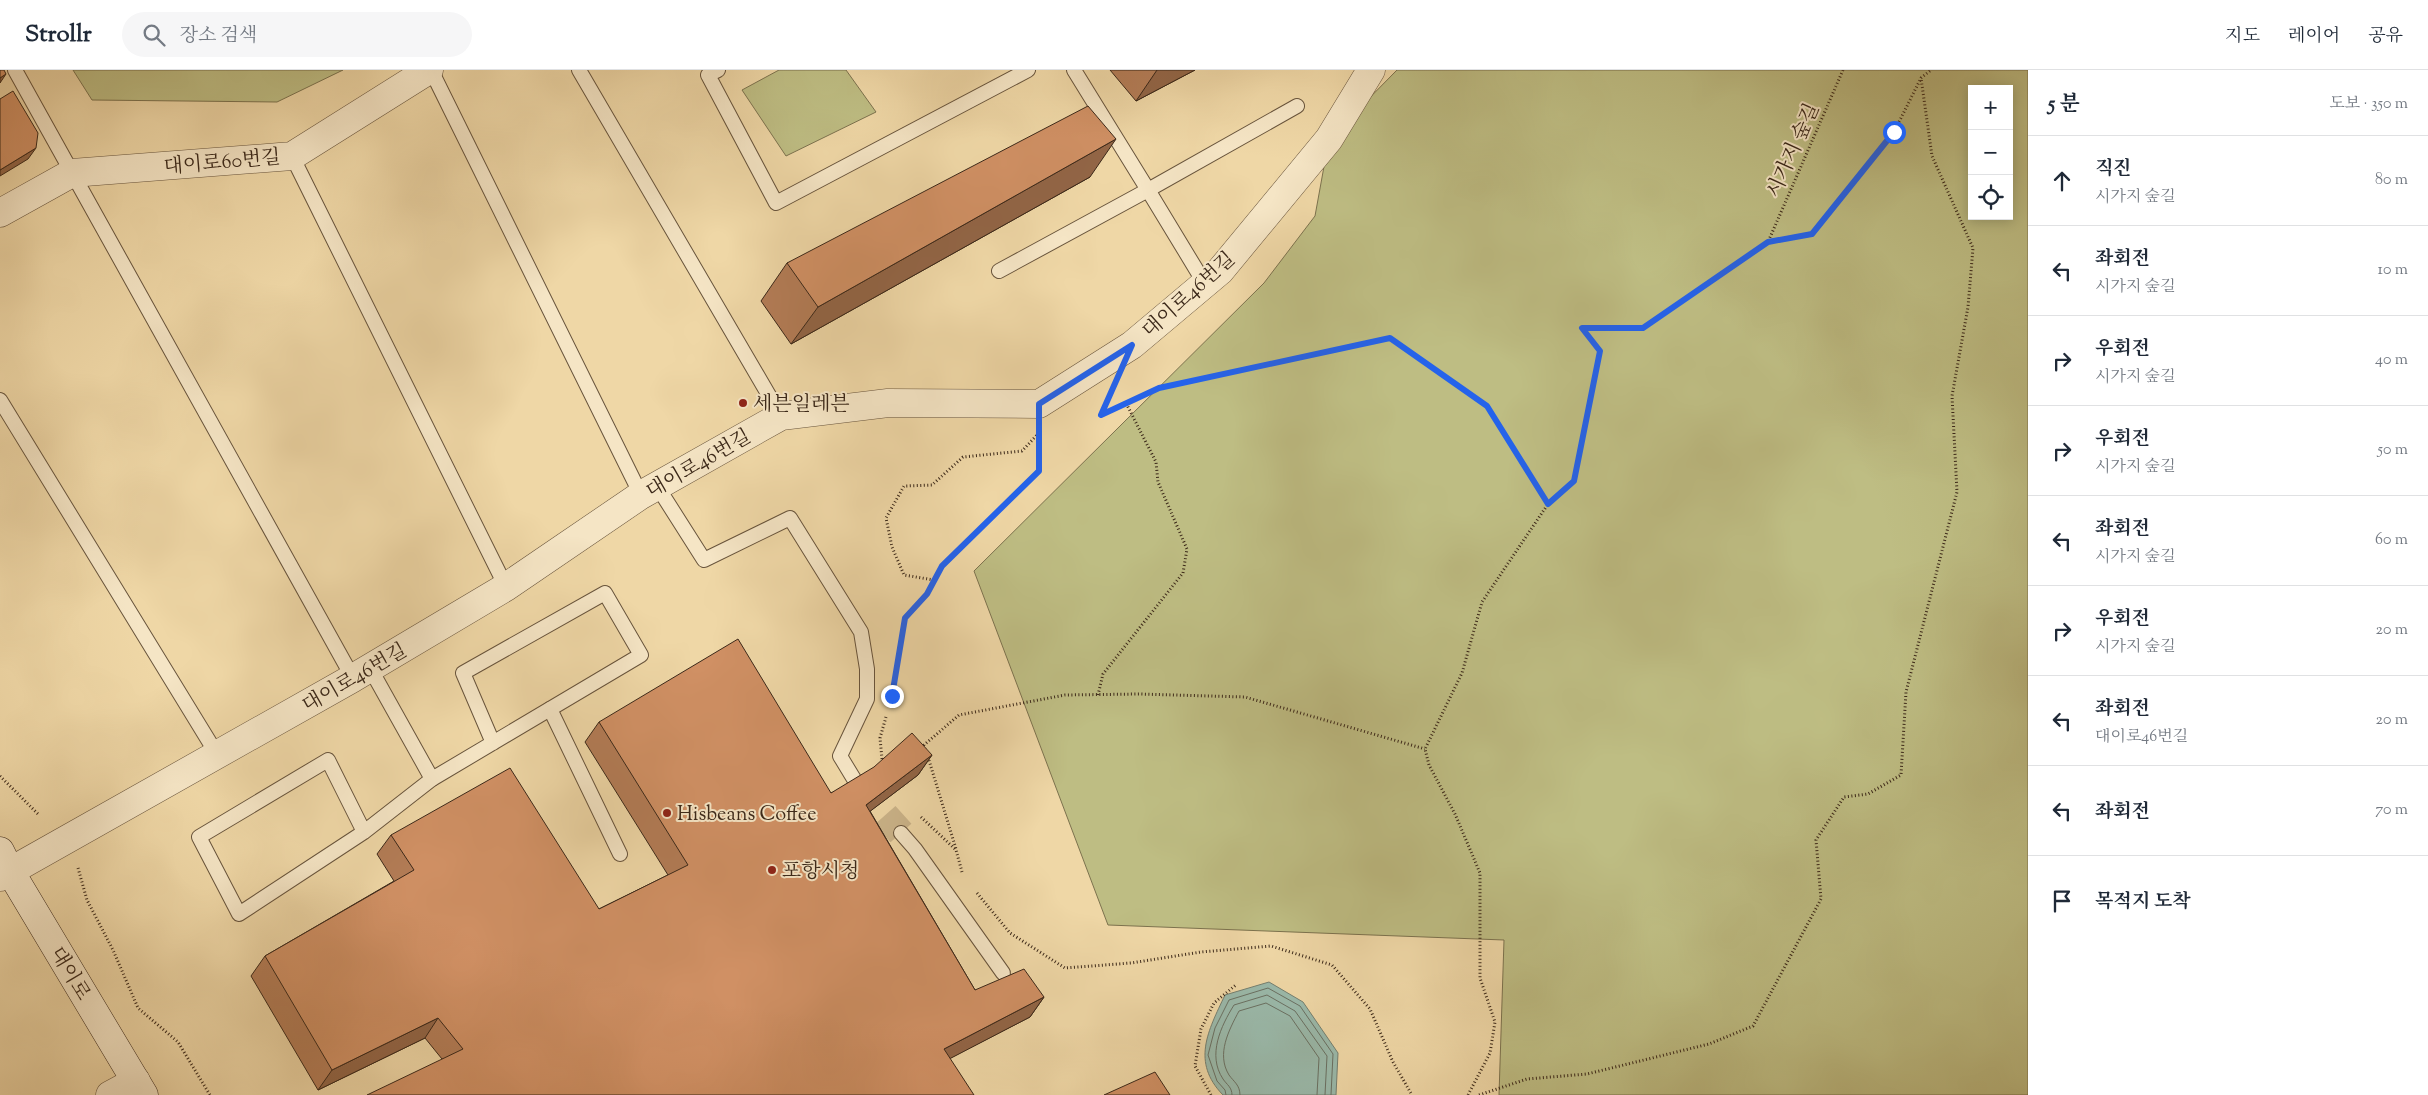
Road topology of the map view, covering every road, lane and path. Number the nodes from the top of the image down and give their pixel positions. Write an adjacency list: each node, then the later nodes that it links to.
1 (15, 70): 13 (lane)
2 (430, 70): 12 (street, 대이로60번길); 25 (lane)
3 (579, 70): 23 (lane)
4 (718, 70): 5 (lane)
5 (1028, 70)
6 (1074, 70): 14 (lane)
7 (1371, 70): 18 (street, 대이로46번길)
8 (1843, 70): 16 (path, 시가지 숲길)
9 (1931, 70): 10 (path)
10 (1921, 78): 16 (path); 59 (path)
11 (1297, 106): 14 (lane)
12 (292, 156): 13 (street, 대이로60번길); 28 (lane)
13 (72, 173): 15 (street, 대이로60번길); 29 (lane)
14 (1148, 190): 17 (lane); 18 (lane)
15 (0, 213)
16 (1768, 242): 26 (path)
17 (999, 271)
18 (1204, 284): 22 (street, 대이로46번길)
19 (1112, 389): 21 (path)
20 (0, 400): 36 (lane)
21 (1126, 403): 26 (path); 30 (path)
22 (1039, 404): 23 (street, 대이로46번길); 24 (path)
23 (781, 416): 25 (street, 대이로46번길)
24 (1038, 434): 27 (path); 27 (path)
25 (649, 491): 28 (street, 대이로46번길); 40 (lane)
26 (1548, 504): 35 (path)
27 (934, 580): 31 (path)
28 (506, 587): 29 (street, 대이로46번길)
29 (361, 673): 36 (street, 대이로46번길); 39 (lane)
30 (1098, 695): 35 (path); 45 (path)
31 (890, 704)
32 (550, 709): 34 (lane); 34 (lane); 46 (lane)
33 (887, 712): 37 (path)
34 (493, 743): 39 (lane)
35 (1425, 749): 58 (path)
36 (218, 756): 47 (street, 대이로46번길)
37 (882, 759)
38 (0, 776): 41 (path)
39 (432, 779): 43 (lane)
40 (857, 784)
41 (39, 815)
42 (921, 817): 45 (path)
43 (364, 832): 43 (lane)
44 (902, 833): 51 (lane)
45 (956, 850): 49 (path)
46 (620, 854)
47 (3, 866): 53 (street, 대이로)
48 (78, 868): 55 (path)
49 (962, 876)
50 (974, 890): 57 (path)
51 (1003, 973)
52 (1237, 984): 56 (path)
53 (140, 1088): 54 (street)
54 (110, 1095)
55 (210, 1095)
56 (1211, 1095)
57 (1412, 1095)
58 (1468, 1095)
59 (1479, 1095)

